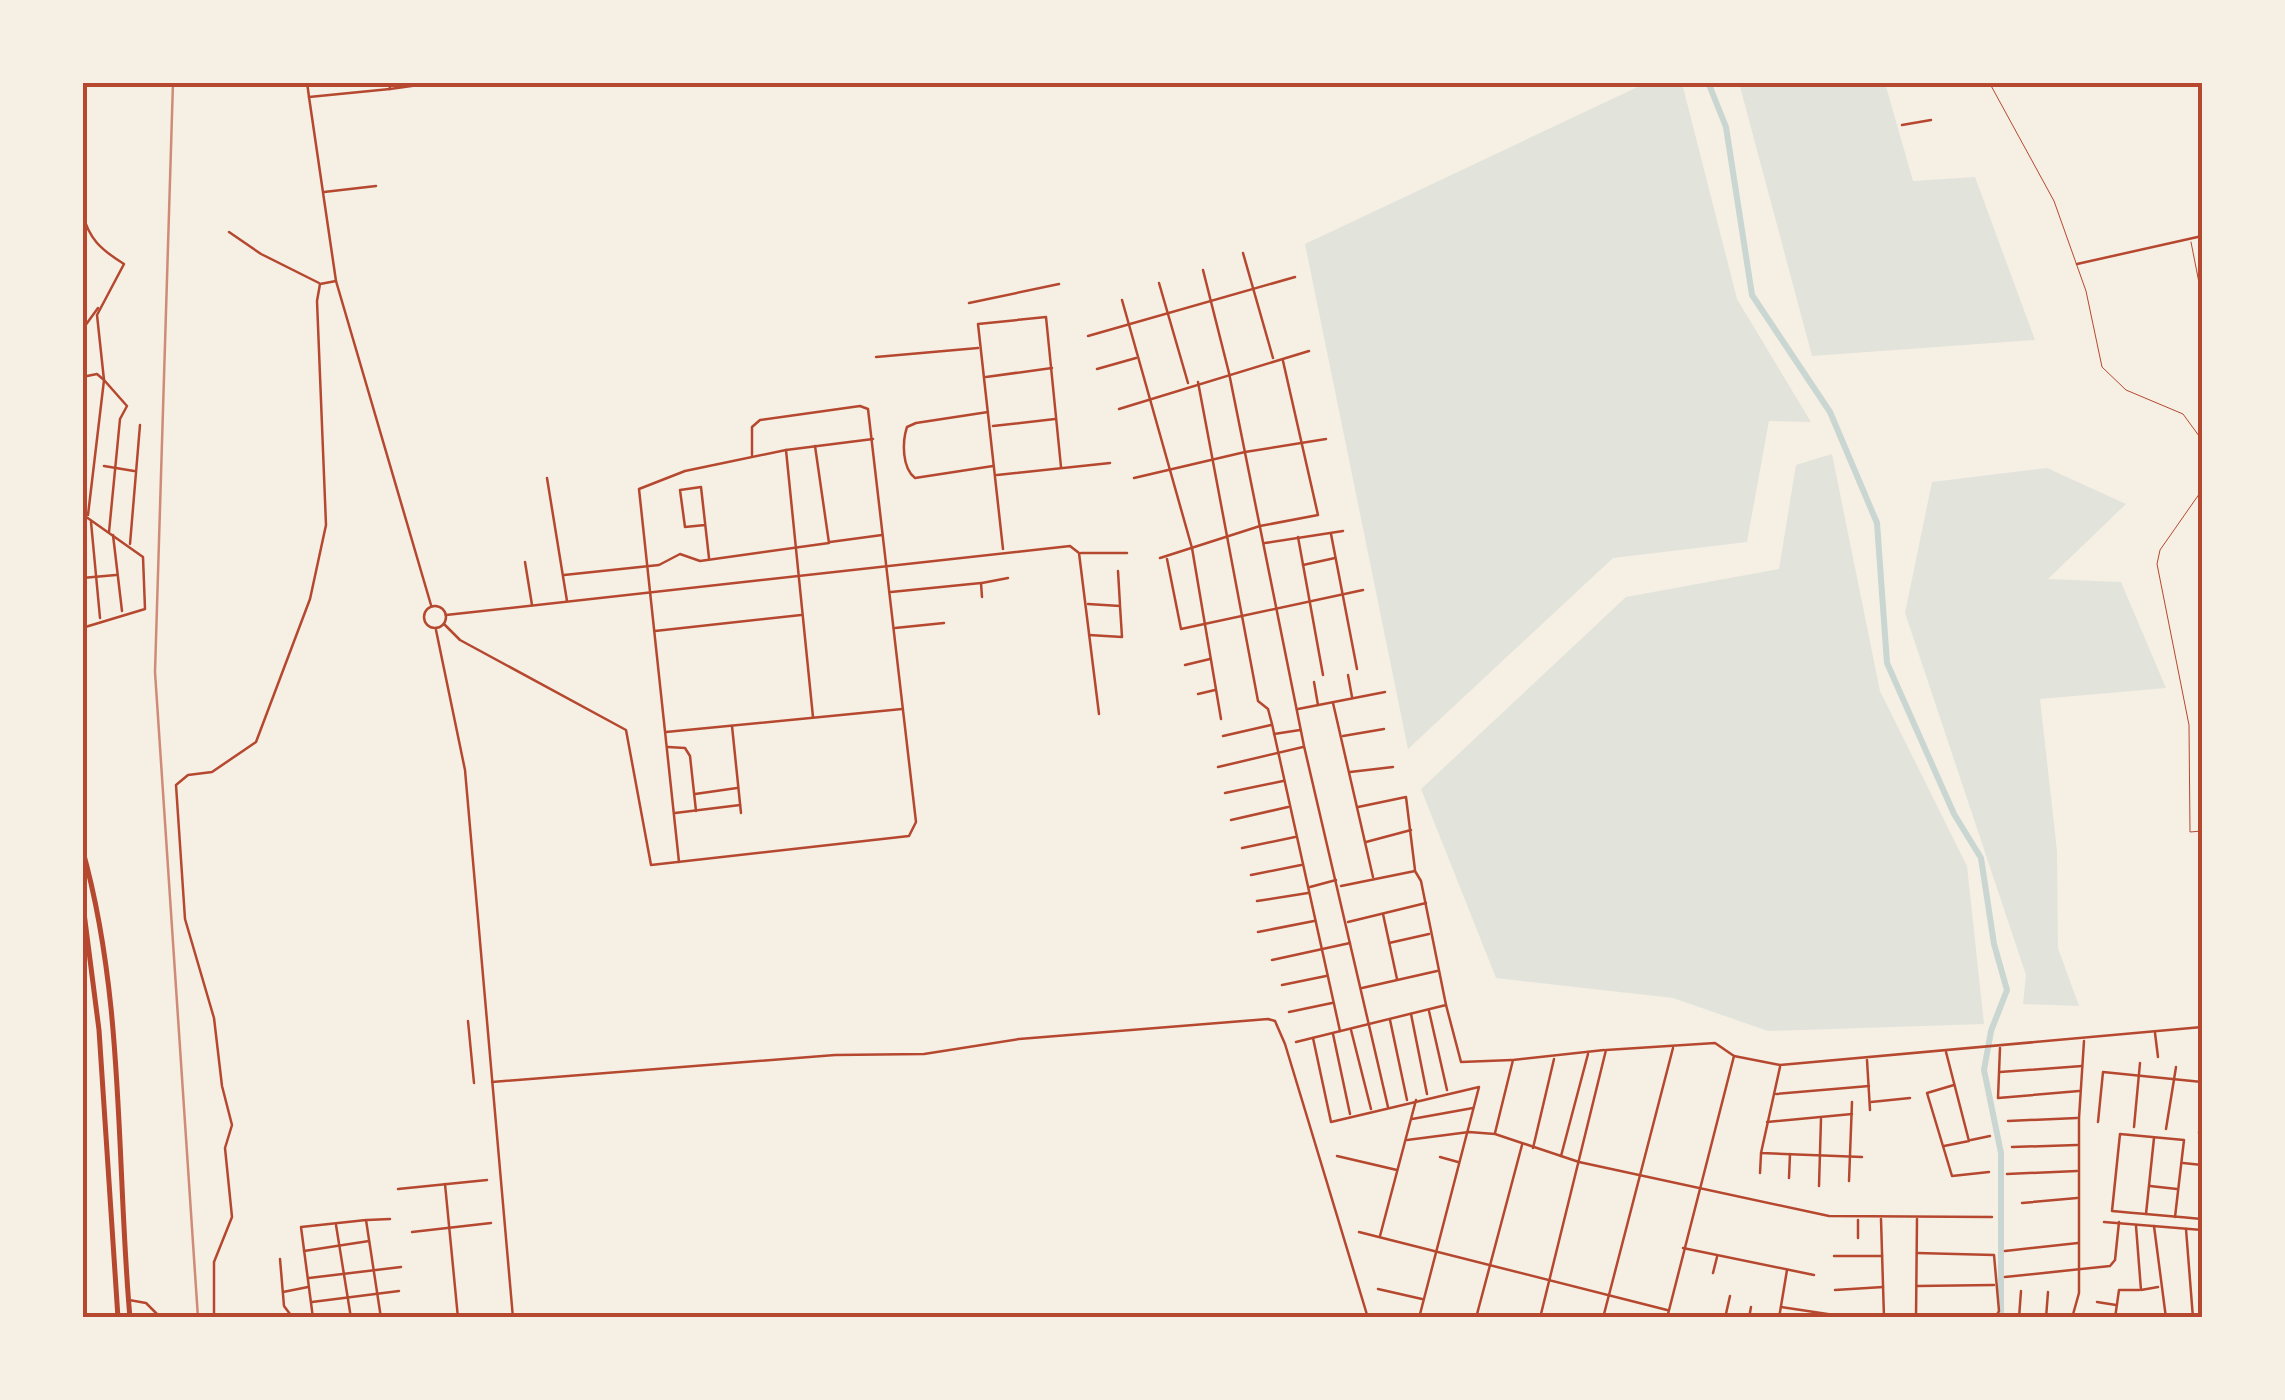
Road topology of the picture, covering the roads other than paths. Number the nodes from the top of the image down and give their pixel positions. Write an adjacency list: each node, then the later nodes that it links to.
1 (307, 82): 6 (street)
2 (389, 82): 5 (street)
3 (440, 82): 5 (street)
4 (1989, 82): 16 (lane)
5 (390, 89): 6 (street)
6 (310, 96): 10 (street)
7 (1932, 120): 8 (street)
8 (1902, 125)
9 (376, 186): 10 (street)
10 (322, 192): 19 (street)
11 (82, 212): 28 (street)
12 (229, 232): 21 (street)
13 (2202, 236): 14 (street)
14 (2191, 238): 16 (street); 24 (lane)
15 (1243, 253): 23 (street)
16 (2078, 264): 55 (lane)
17 (1203, 270): 26 (street)
18 (1295, 276): 23 (street)
19 (336, 281): 21 (street); 116 (street)
20 (1159, 283): 29 (street)
21 (320, 284): 388 (street)
22 (1059, 284): 27 (street)
23 (1256, 288): 26 (street); 37 (street)
24 (2202, 298)
25 (1122, 300): 30 (street)
26 (1212, 301): 29 (street); 41 (street)
27 (969, 303)
28 (99, 306): 31 (street); 44 (street)
29 (1169, 312): 30 (street); 46 (street)
30 (1128, 325): 32 (street); 36 (street)
31 (82, 330)
32 (1088, 336)
33 (980, 348): 35 (street); 39 (street); 43 (street)
34 (1309, 351): 38 (street)
35 (876, 357)
36 (1137, 358): 40 (street); 47 (street)
37 (1274, 360): 38 (street); 41 (street)
38 (1283, 361): 56 (street)
39 (1052, 368): 43 (street); 50 (street)
40 (1098, 368)
41 (1229, 373): 45 (street); 59 (street)
42 (82, 377): 44 (street)
43 (984, 377): 49 (street)
44 (104, 380): 66 (street); 68 (street)
45 (1198, 382): 46 (street); 61 (street)
46 (1188, 385): 47 (street)
47 (1150, 397): 48 (street); 69 (street)
48 (1119, 410)
49 (989, 412): 52 (street); 65 (street)
50 (1056, 419): 52 (street); 67 (street)
51 (140, 425): 70 (street)
52 (992, 426): 65 (street)
53 (873, 438): 57 (street); 60 (street); 81 (street)
54 (1326, 440): 56 (street)
55 (2202, 440)
56 (1300, 442): 59 (street); 77 (street)
57 (815, 446): 58 (street); 84 (street)
58 (786, 450): 60 (street); 88 (street)
59 (1245, 452): 61 (street); 77 (street)
60 (752, 455): 97 (street)
61 (1212, 459): 69 (street); 83 (street)
62 (1110, 463): 67 (street)
63 (82, 465): 66 (street)
64 (104, 466): 68 (street)
65 (994, 466): 71 (street)
66 (92, 467): 75 (street)
67 (1061, 467): 71 (street)
68 (115, 468): 70 (street); 79 (street)
69 (1170, 468): 73 (street); 87 (street)
70 (135, 471): 86 (street)
71 (996, 476): 89 (street)
72 (547, 478): 103 (street)
73 (1134, 478)
74 (2202, 490): 176 (lane)
75 (87, 516): 79 (street); 104 (street)
76 (705, 524): 76 (street); 95 (street)
77 (1260, 526): 83 (street); 85 (street)
78 (1343, 531): 80 (street)
79 (111, 534): 86 (street); 101 (street)
80 (1331, 534): 82 (street); 94 (street)
81 (883, 535): 84 (street); 98 (street)
82 (1298, 536): 85 (street); 99 (street)
83 (1226, 540): 87 (street); 123 (street)
84 (829, 542): 88 (street)
85 (1264, 544): 119 (street)
86 (130, 546): 120 (street)
87 (1192, 548): 92 (street); 127 (street)
88 (796, 550): 95 (street); 102 (street)
89 (1003, 551): 91 (street); 98 (street)
90 (1126, 553): 91 (street)
91 (1079, 554): 115 (street)
92 (1166, 556): 93 (street); 127 (street)
93 (1160, 558)
94 (1337, 558): 99 (street); 111 (street)
95 (710, 560): 97 (street)
96 (526, 562): 117 (street)
97 (648, 565): 103 (street); 109 (street)
98 (886, 565): 102 (street); 110 (street)
99 (1302, 565): 114 (street)
100 (1118, 571): 118 (street)
101 (118, 574): 104 (street); 120 (street)
102 (799, 574): 109 (street); 122 (street)
103 (564, 575): 113 (street)
104 (96, 577): 105 (street); 124 (street)
105 (82, 578)
106 (1008, 578): 107 (street)
107 (981, 583): 110 (street); 112 (street)
108 (1364, 590): 111 (street)
109 (649, 592): 113 (street); 131 (street)
110 (889, 592): 129 (street)
111 (1343, 594): 114 (street); 135 (street)
112 (982, 596)
113 (567, 602): 117 (street)
114 (1311, 602): 119 (street); 136 (street)
115 (1086, 604): 118 (street); 132 (street)
116 (430, 606): 121 (street); 130 (street)
117 (532, 606): 121 (street)
118 (1120, 606): 132 (street)
119 (1277, 608): 123 (street); 146 (street)
120 (122, 613): 124 (street)
121 (446, 615): 126 (street)
122 (803, 615): 131 (street); 148 (street)
123 (1239, 616): 127 (street); 150 (street)
124 (100, 620): 128 (street)
125 (944, 623): 129 (street)
126 (444, 624): 130 (street); 181 (street)
127 (1205, 624): 133 (street)
128 (82, 628)
129 (893, 628): 145 (street)
130 (436, 630): 239 (street)
131 (654, 632): 154 (street)
132 (1088, 635): 147 (street)
133 (1211, 659): 134 (street); 139 (street)
134 (1186, 665)
135 (1357, 669)
136 (1323, 674)
137 (1348, 674): 142 (street)
138 (1314, 682): 144 (street)
139 (1216, 690): 141 (street); 149 (street)
140 (1385, 692): 142 (street)
141 (1198, 694)
142 (1352, 698): 143 (street)
143 (1334, 703): 144 (street); 157 (street)
144 (1318, 706): 146 (street)
145 (903, 708): 148 (street); 181 (street)
146 (1298, 710): 153 (street)
147 (1099, 714)
148 (814, 717): 151 (street)
149 (1221, 720)
150 (1272, 724): 155 (street); 156 (street)
151 (732, 726): 154 (street); 165 (street)
152 (1384, 729): 157 (street)
153 (1302, 730): 155 (street); 158 (street)
154 (665, 732): 159 (street)
155 (1274, 734): 160 (street)
156 (1223, 736)
157 (1341, 736): 163 (street)
158 (1304, 746): 160 (street); 186 (street)
159 (667, 748): 167 (street); 173 (street)
160 (1278, 752): 161 (street); 164 (street)
161 (1218, 767)
162 (1393, 767): 163 (street)
163 (1350, 772): 170 (street)
164 (1284, 781): 166 (street); 169 (street)
165 (739, 788): 167 (street); 168 (street)
166 (1225, 793)
167 (694, 794): 171 (street)
168 (740, 805): 171 (street); 172 (street)
169 (1290, 806): 174 (street); 177 (street)
170 (1356, 808): 175 (street); 178 (street)
171 (696, 810): 173 (street)
172 (741, 812)
173 (674, 813): 181 (street)
174 (1231, 820)
175 (1411, 830): 178 (street); 183 (street)
176 (2202, 831)
177 (1297, 837): 180 (street); 182 (street)
178 (1364, 842): 185 (street)
179 (82, 848): 309 (highway)
180 (1242, 848)
181 (678, 862)
182 (1303, 864): 184 (street); 188 (street)
183 (1415, 871): 185 (street); 191 (street)
184 (1251, 875)
185 (1373, 878): 187 (street)
186 (1338, 879): 187 (street); 188 (street)
187 (1339, 886): 194 (street)
188 (1309, 890): 190 (street); 193 (street)
189 (82, 897): 310 (highway)
190 (1257, 902)
191 (1426, 903): 192 (street); 196 (street)
192 (1383, 912): 194 (street); 198 (street)
193 (1315, 921): 195 (street); 199 (street)
194 (1346, 922): 197 (street)
195 (1258, 932)
196 (1430, 934): 198 (street); 201 (street)
197 (1351, 943): 199 (street); 205 (street)
198 (1389, 944): 203 (street)
199 (1322, 950): 200 (street); 202 (street)
200 (1272, 960)
201 (1439, 971): 203 (street); 207 (street)
202 (1328, 975): 204 (street); 206 (street)
203 (1397, 980): 205 (street)
204 (1282, 985)
205 (1362, 988): 213 (street)
206 (1333, 1002): 209 (street); 216 (street)
207 (1446, 1005): 208 (street); 231 (street)
208 (1429, 1011): 210 (street); 245 (street)
209 (1289, 1012)
210 (1411, 1014): 211 (street); 247 (street)
211 (1390, 1019): 213 (street); 250 (street)
212 (468, 1021): 241 (street)
213 (1370, 1022): 215 (street); 253 (street)
214 (2202, 1027): 217 (street)
215 (1351, 1028): 216 (street); 256 (street)
216 (1340, 1031): 218 (street)
217 (2155, 1032): 220 (street); 229 (street)
218 (1333, 1034): 219 (street); 259 (street)
219 (1313, 1038): 221 (street); 259 (street)
220 (2084, 1039): 223 (street); 234 (street)
221 (1296, 1042)
222 (1674, 1046): 224 (street); 227 (street); 295 (street)
223 (2000, 1047): 225 (street); 236 (street)
224 (1606, 1050): 226 (street); 288 (street)
225 (1946, 1051): 230 (street); 242 (street)
226 (1588, 1052): 228 (street); 283 (street)
227 (1734, 1056): 233 (street); 306 (street)
228 (1554, 1057): 231 (street); 279 (street)
229 (2158, 1057)
230 (1866, 1058): 233 (street); 243 (street)
231 (1514, 1060): 270 (street)
232 (2140, 1063): 237 (street)
233 (1780, 1065): 246 (street)
234 (2083, 1066): 236 (street); 244 (street)
235 (2176, 1067): 238 (street)
236 (1998, 1072): 244 (street)
237 (2138, 1075): 238 (street); 265 (street); 266 (street)
238 (2172, 1080): 240 (street); 267 (street)
239 (492, 1082): 395 (street); 396 (street)
240 (2202, 1082)
241 (474, 1084)
242 (1954, 1085): 274 (street); 277 (street)
243 (1869, 1086): 246 (street); 252 (street)
244 (2080, 1090): 261 (street)
245 (1447, 1092): 247 (street); 254 (street)
246 (1774, 1094): 264 (street)
247 (1427, 1096): 249 (street)
248 (1910, 1098): 252 (street)
249 (1416, 1100): 250 (street); 262 (street)
250 (1408, 1102): 253 (street)
251 (1852, 1102): 258 (street)
252 (1870, 1102): 257 (street)
253 (1388, 1107): 256 (street)
254 (1475, 1107): 262 (street); 268 (street)
255 (2202, 1109): 269 (street)
256 (1371, 1110): 259 (street)
257 (1870, 1110)
258 (1852, 1114): 260 (street); 285 (street)
259 (1350, 1116)
260 (1821, 1117): 264 (street); 284 (street)
261 (2079, 1118): 263 (street); 276 (street)
262 (1410, 1120): 273 (street)
263 (2008, 1121)
264 (1766, 1122): 280 (street)
265 (2098, 1122)
266 (2134, 1127)
267 (2166, 1129)
268 (1469, 1132): 270 (street); 273 (street); 290 (street)
269 (2199, 1133)
270 (1494, 1134): 275 (street)
271 (1990, 1136): 274 (street)
272 (2154, 1137): 289 (street); 303 (street); 311 (street)
273 (1407, 1140): 293 (street)
274 (1969, 1141): 277 (street)
275 (1522, 1144): 279 (street); 345 (street)
276 (2078, 1145): 278 (street); 292 (street)
277 (1943, 1146): 294 (street)
278 (2012, 1147)
279 (1533, 1149): 283 (street)
280 (1762, 1153): 281 (street); 296 (street)
281 (1790, 1154): 284 (street); 298 (street)
282 (1337, 1156): 293 (street)
283 (1562, 1156): 288 (street)
284 (1820, 1156): 285 (street); 302 (street)
285 (1850, 1156): 287 (street); 300 (street)
286 (1440, 1157): 290 (street)
287 (1862, 1157)
288 (1579, 1162): 295 (street); 355 (street)
289 (2182, 1162): 291 (street); 305 (street)
290 (1460, 1163): 339 (street)
291 (2202, 1165)
292 (2079, 1170): 297 (street); 307 (street)
293 (1398, 1171): 331 (street)
294 (1989, 1172)
295 (1640, 1173): 306 (street); 369 (street)
296 (1760, 1173)
297 (2007, 1174)
298 (1790, 1178)
299 (487, 1180): 301 (street)
300 (1848, 1180)
301 (446, 1184): 304 (street); 326 (street)
302 (1819, 1186)
303 (2149, 1186): 305 (street); 311 (street)
304 (398, 1189)
305 (2178, 1189): 312 (street)
306 (1697, 1190): 314 (street); 336 (street)
307 (2079, 1198): 308 (street); 334 (street)
308 (2022, 1203)
309 (124, 1208): 310 (highway); 374 (highway)
310 (112, 1209): 385 (highway)
311 (2146, 1214): 312 (street)
312 (2175, 1216): 318 (street)
313 (390, 1218): 319 (street)
314 (1858, 1218): 315 (street); 332 (street)
315 (1880, 1218): 316 (street); 343 (street)
316 (1916, 1218): 317 (street); 340 (street)
317 (1992, 1218)
318 (2202, 1219)
319 (366, 1220): 322 (street); 333 (street)
320 (2104, 1222): 321 (street)
321 (2119, 1222): 324 (street); 349 (street)
322 (336, 1223): 335 (street); 338 (street)
323 (490, 1223): 326 (street)
324 (2136, 1224): 325 (street); 363 (street)
325 (2154, 1226): 327 (street); 358 (street)
326 (450, 1227): 329 (street); 394 (street)
327 (2186, 1228): 328 (street); 371 (street)
328 (2202, 1230)
329 (412, 1232)
330 (1360, 1232): 331 (street)
331 (1380, 1237): 339 (street)
332 (1858, 1238)
333 (370, 1240): 335 (street); 347 (street)
334 (2080, 1243): 337 (street); 349 (street)
335 (339, 1245): 338 (street); 350 (street)
336 (1683, 1248): 341 (street); 381 (street)
337 (2005, 1250)
338 (304, 1251): 354 (street)
339 (1434, 1252): 345 (street); 375 (street)
340 (1917, 1253): 356 (street); 357 (street)
341 (1718, 1255): 348 (street); 351 (street)
342 (1834, 1256): 343 (street)
343 (1883, 1256): 360 (street)
344 (280, 1259): 366 (street)
345 (1491, 1266): 355 (street); 398 (street)
346 (402, 1267): 347 (street)
347 (374, 1270): 350 (street); 368 (street)
348 (1787, 1270): 352 (street); 380 (street)
349 (2080, 1271): 353 (street); 412 (street)
350 (342, 1273): 354 (street); 373 (street)
351 (1713, 1274)
352 (1814, 1275)
353 (2005, 1277)
354 (308, 1278): 359 (street)
355 (1549, 1282): 369 (street); 399 (street)
356 (1997, 1285): 357 (street); 409 (street)
357 (1915, 1286): 408 (street)
358 (2159, 1286): 363 (street); 414 (street)
359 (309, 1287): 366 (street); 376 (street)
360 (1884, 1287): 362 (street); 407 (street)
361 (1378, 1290): 375 (street)
362 (1835, 1290)
363 (2141, 1290): 378 (street)
364 (400, 1291): 368 (street)
365 (2020, 1291): 410 (street)
366 (283, 1292): 389 (street)
367 (2048, 1292): 411 (street)
368 (377, 1294): 373 (street); 392 (street)
369 (1608, 1296): 381 (street); 400 (street)
370 (1730, 1296): 403 (street)
371 (2191, 1296): 372 (street); 415 (street)
372 (2202, 1296)
373 (348, 1297): 376 (street); 391 (street)
374 (128, 1300): 386 (highway); 387 (street)
375 (1423, 1300): 397 (street)
376 (311, 1302): 390 (street)
377 (2097, 1302): 378 (street)
378 (2117, 1305): 413 (street)
379 (1751, 1307): 404 (street)
380 (1781, 1307): 384 (street); 405 (street)
381 (1668, 1311): 401 (street)
382 (1706, 1315): 402 (street)
383 (406, 1316): 393 (street)
384 (1841, 1317): 406 (street)
385 (118, 1318)
386 (130, 1318)
387 (161, 1318)
388 (214, 1318)
389 (293, 1318)
390 (313, 1318)
391 (351, 1318)
392 (381, 1318)
393 (400, 1318)
394 (458, 1318)
395 (513, 1318)
396 (1368, 1318)
397 (1420, 1318)
398 (1476, 1318)
399 (1540, 1318)
400 (1602, 1318)
401 (1667, 1318)
402 (1718, 1318)
403 (1725, 1318)
404 (1749, 1318)
405 (1779, 1318)
406 (1854, 1318)
407 (1884, 1318)
408 (1916, 1318)
409 (1995, 1318)
410 (2019, 1318)
411 (2046, 1318)
412 (2072, 1318)
413 (2116, 1318)
414 (2166, 1318)
415 (2193, 1318)

